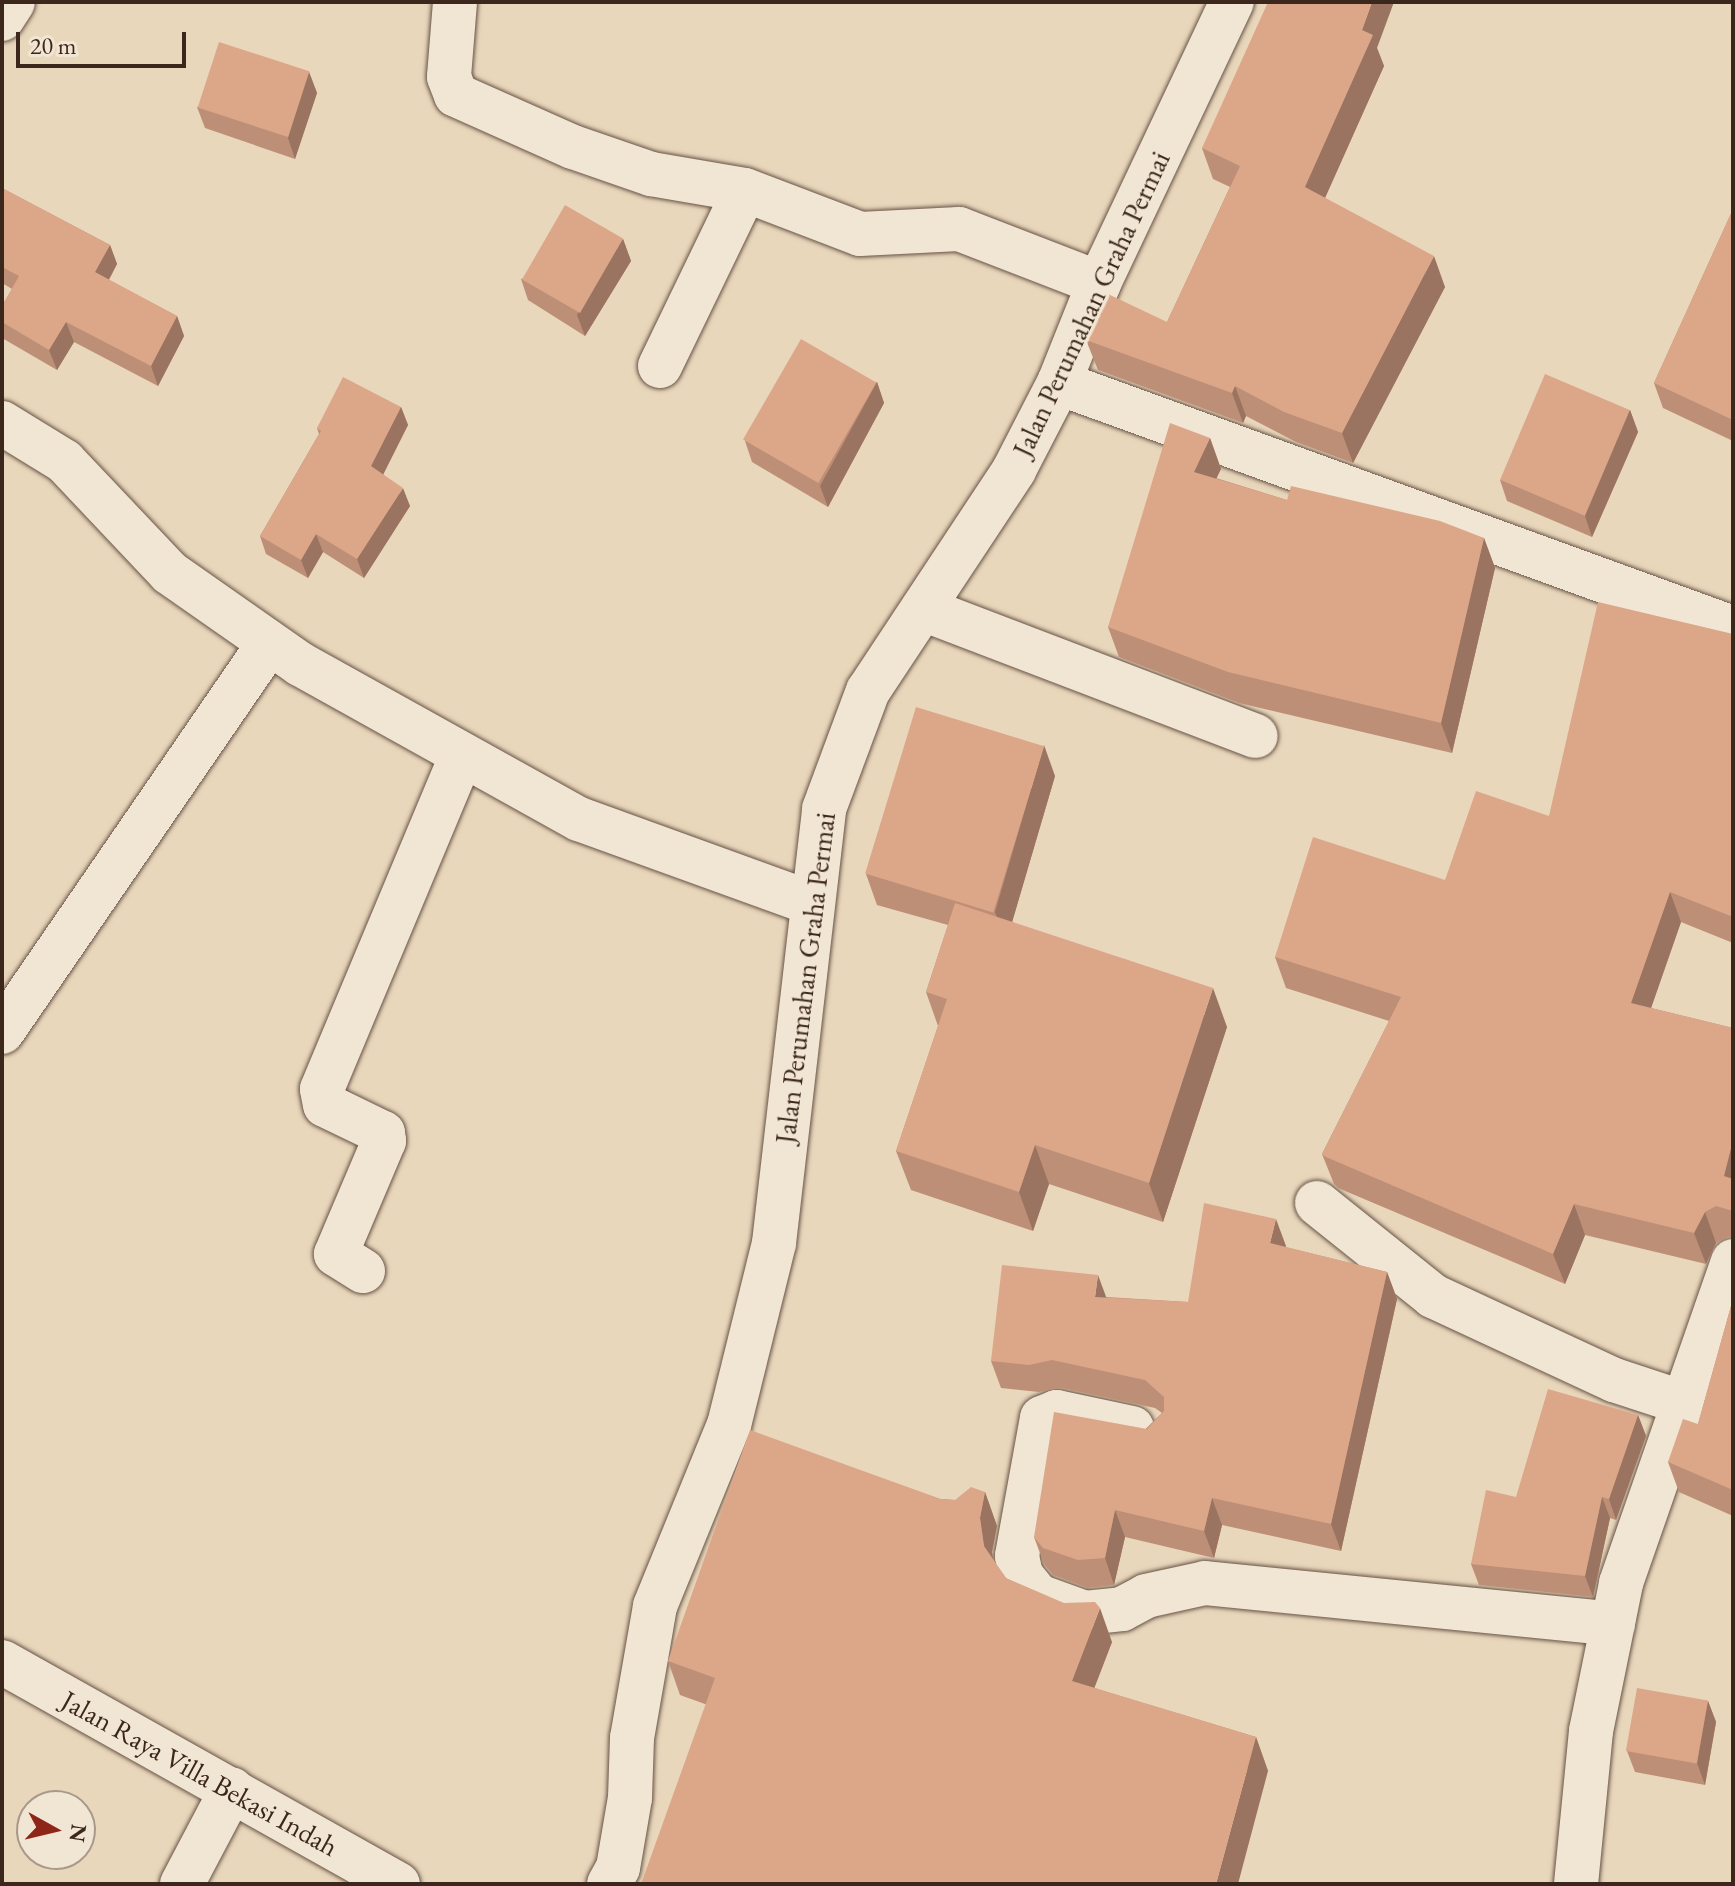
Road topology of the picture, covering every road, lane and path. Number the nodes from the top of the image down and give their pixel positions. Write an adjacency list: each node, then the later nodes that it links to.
1 (13, 2): 4 (street)
2 (455, 2): 5 (street)
3 (1232, 2): 6 (street, Jalan Perumahan Graha Permai)
4 (2, 19)
5 (745, 190): 6 (street); 7 (street)
6 (1099, 283): 8 (street, Jalan Perumahan Graha Permai)
7 (660, 366)
8 (1059, 383): 10 (street, Jalan Perumahan Graha Permai); 11 (street)
9 (2, 423): 12 (street)
10 (923, 609): 13 (street); 15 (street, Jalan Perumahan Graha Permai)
11 (1733, 628)
12 (269, 644): 14 (street); 16 (street)
13 (1256, 736)
14 (461, 757): 15 (street); 19 (street)
15 (811, 903): 21 (street, Jalan Perumahan Graha Permai)
16 (2, 1032)
17 (1317, 1203): 20 (street)
18 (1733, 1261): 20 (street)
19 (363, 1271)
20 (1681, 1402): 24 (street)
21 (729, 1425): 23 (street); 29 (street, Jalan Perumahan Graha Permai)
22 (1150, 1432): 24 (street)
23 (773, 1441)
24 (1613, 1624): 30 (street)
25 (2, 1662): 26 (street, Jalan Raya Villa Bekasi Indah)
26 (232, 1789): 27 (street); 28 (street, Jalan Raya Villa Bekasi Indah)
27 (182, 1884)
28 (398, 1884)
29 (609, 1884)
30 (1576, 1884)

